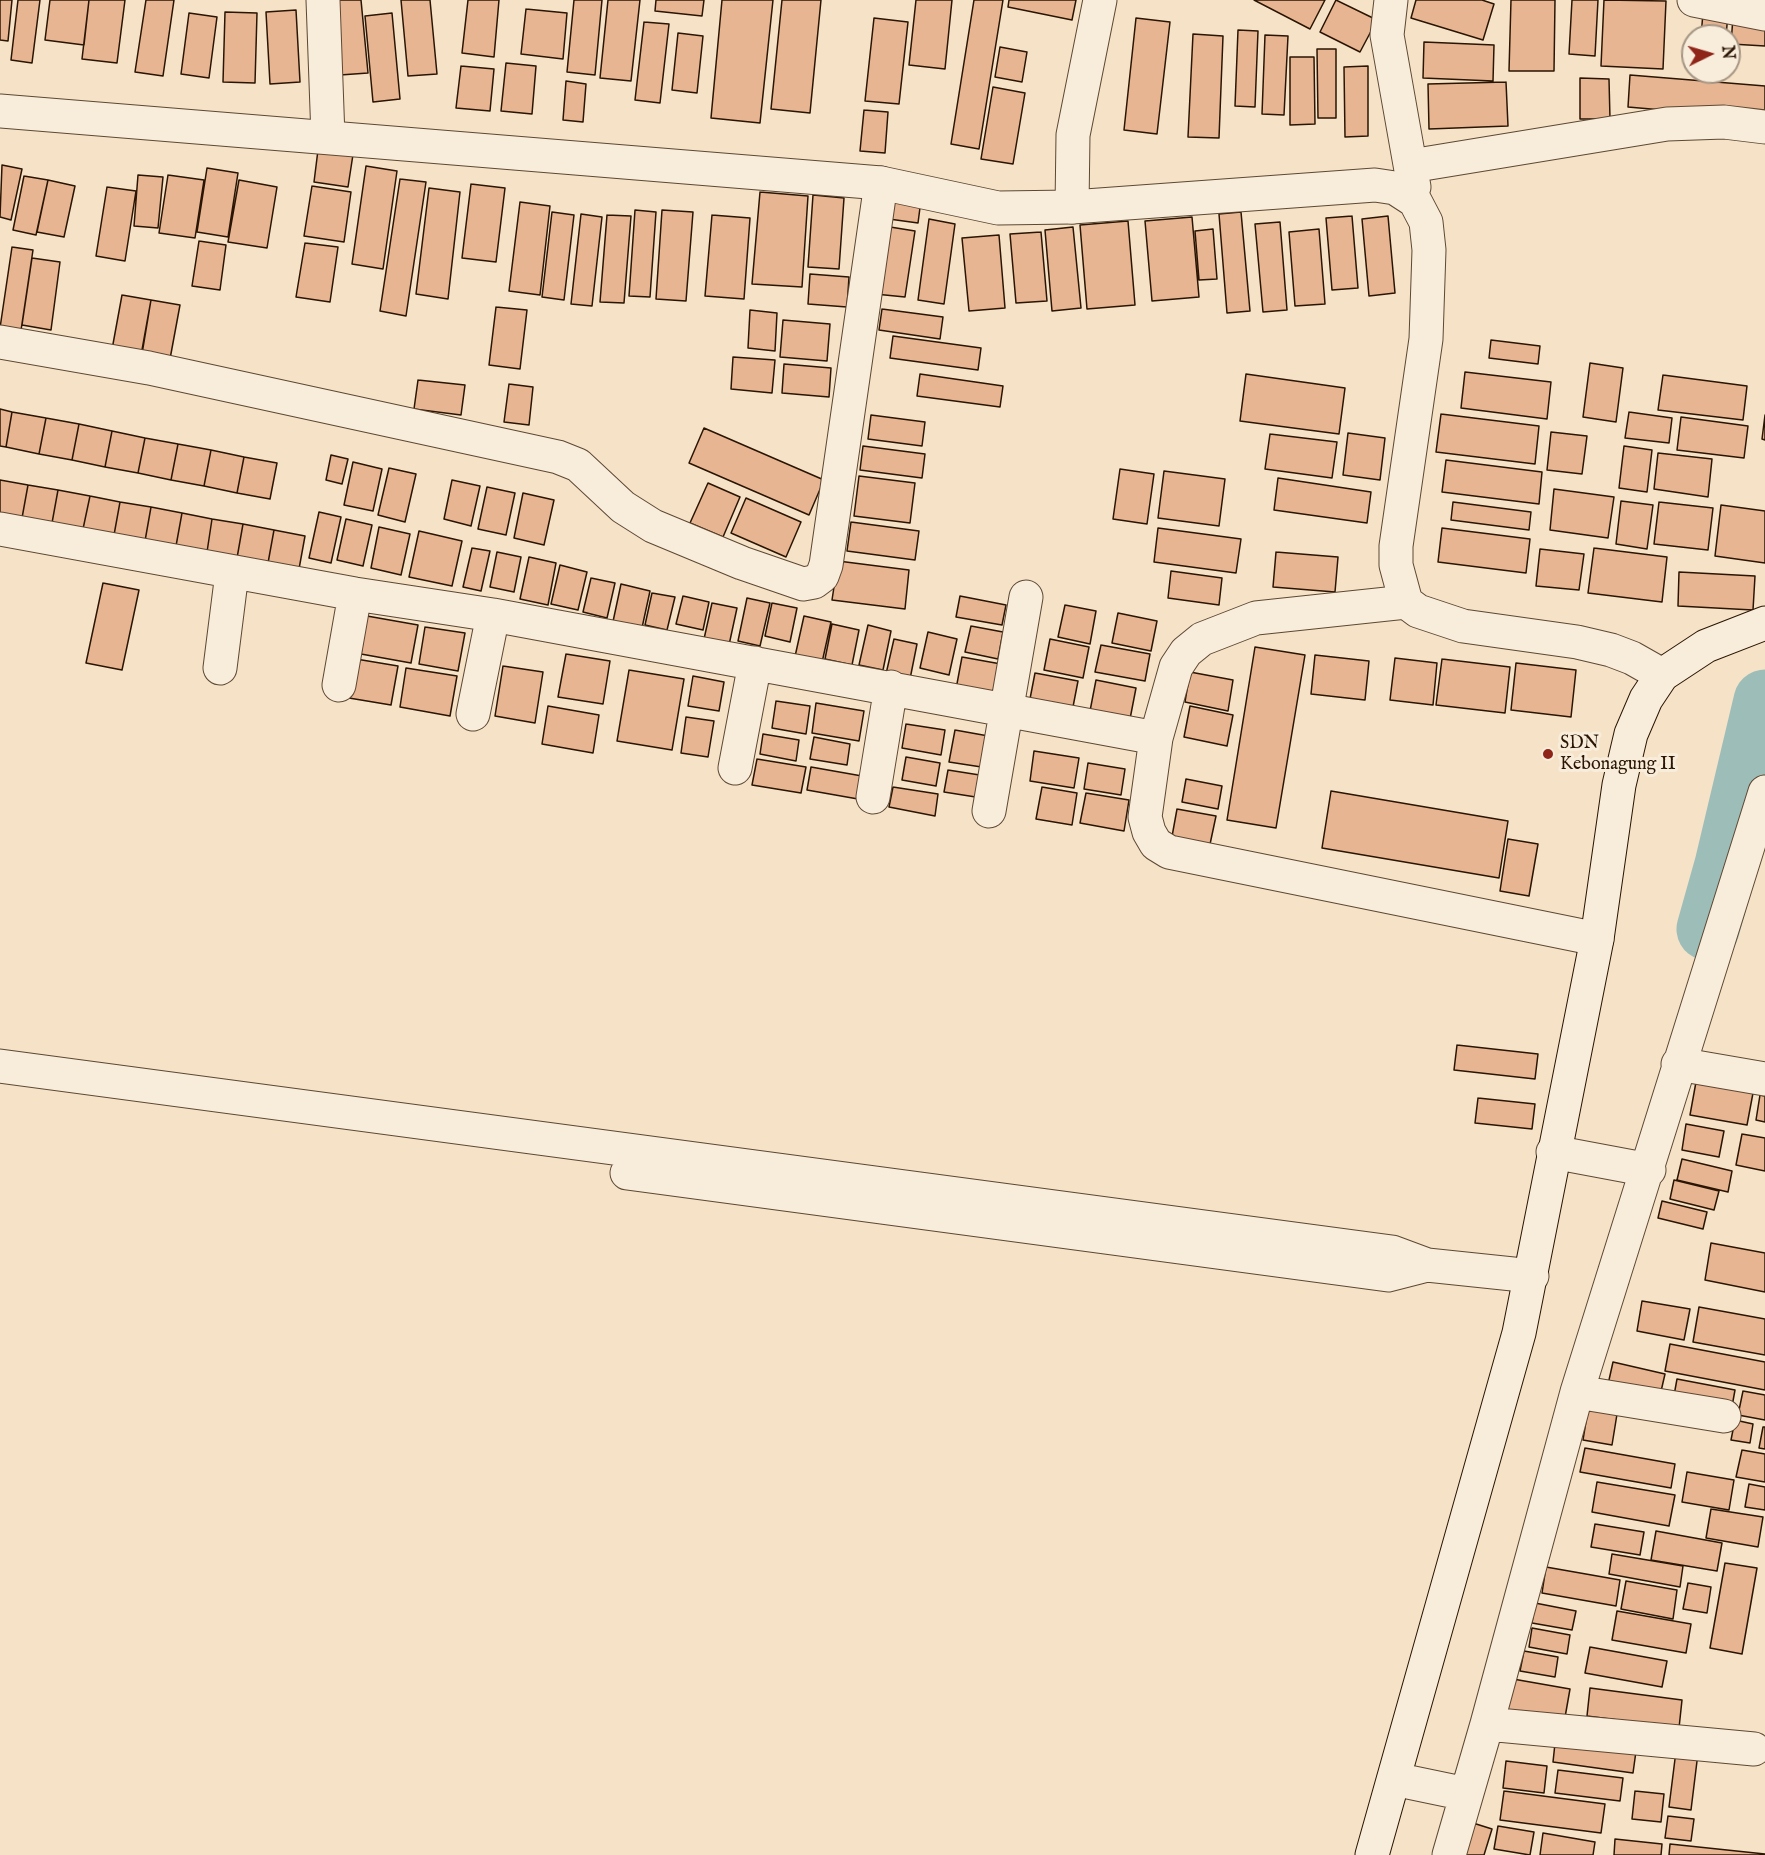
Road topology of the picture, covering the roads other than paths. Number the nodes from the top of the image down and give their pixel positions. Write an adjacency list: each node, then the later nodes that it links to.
1 (323, 0): 8 (street)
2 (1100, 0): 12 (street)
3 (1391, 0): 9 (street)
4 (1694, 0): 5 (street)
5 (1765, 14)
6 (0, 111): 8 (street)
7 (1765, 127): 9 (street)
8 (328, 137): 10 (street)
9 (1411, 166): 11 (street)
10 (881, 183): 12 (street); 13 (street)
11 (1415, 201): 12 (street); 18 (street)
12 (1072, 207)
13 (0, 342)
14 (0, 529): 15 (street)
15 (232, 573): 16 (street); 22 (street)
16 (355, 594): 19 (street); 24 (street)
17 (1026, 597): 26 (street)
18 (1406, 602): 23 (street); 28 (street)
19 (493, 615): 21 (street); 27 (street)
20 (1765, 624): 23 (street)
21 (755, 663): 25 (street); 29 (street)
22 (220, 668)
23 (1662, 675): 33 (street)
24 (339, 685)
25 (891, 687): 26 (street); 31 (street)
26 (1006, 708): 28 (street); 32 (street)
27 (473, 714)
28 (1156, 738): 33 (street)
29 (735, 768)
30 (1765, 792): 34 (street)
31 (873, 797)
32 (988, 811)
33 (1597, 939): 38 (street)
34 (1678, 1064): 36 (street); 39 (street)
35 (0, 1066): 40 (street)
36 (1765, 1079)
37 (0, 1089): 40 (street)
38 (1554, 1152): 39 (street); 41 (street)
39 (1645, 1169): 42 (street)
40 (1427, 1265): 41 (street)
41 (1532, 1276): 46 (street)
42 (1577, 1392): 43 (street); 44 (street)
43 (1724, 1416)
44 (1487, 1724): 45 (street); 47 (street)
45 (1754, 1749)
46 (1405, 1782): 47 (street); 48 (street)
47 (1460, 1793): 49 (street)
48 (1372, 1855)
49 (1449, 1855)

